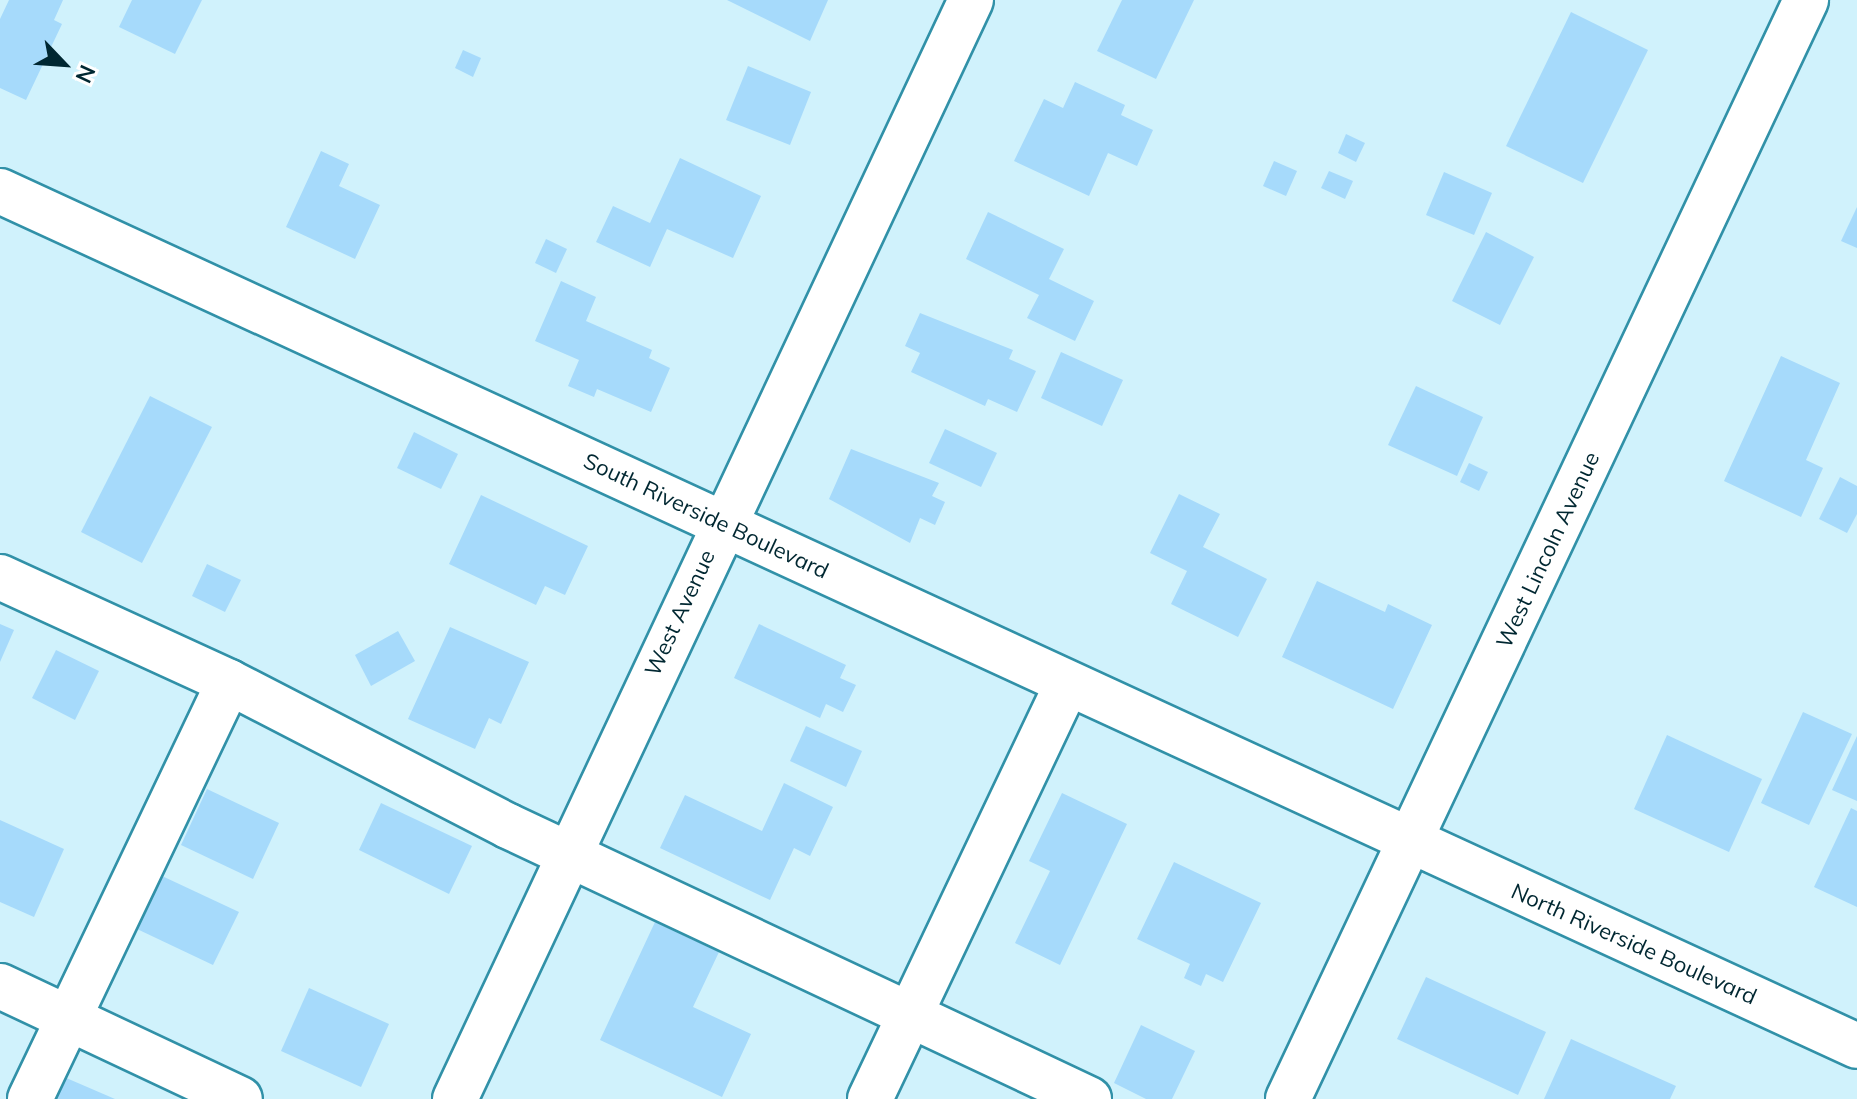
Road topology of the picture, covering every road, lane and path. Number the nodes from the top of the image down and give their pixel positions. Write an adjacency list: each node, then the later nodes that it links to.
1 (971, 0): 4 (street, West Avenue)
2 (1806, 0): 8 (street, West Lincoln Avenue)
3 (5, 205): 4 (street, South Riverside Boulevard)
4 (721, 523): 7 (street, South Riverside Boulevard); 9 (street, West Avenue)
5 (0, 577): 6 (street)
6 (229, 682): 9 (street); 11 (street)
7 (1067, 684): 8 (street, South Riverside Boulevard); 12 (street)
8 (1411, 843): 13 (street, North Riverside Boulevard); 19 (street, West Lincoln Avenue)
9 (569, 854): 12 (street); 16 (street, West Avenue)
10 (0, 986): 11 (street)
11 (67, 1017): 14 (street); 15 (street)
12 (908, 1017): 17 (street); 18 (street)
13 (1857, 1046)
14 (30, 1099)
15 (240, 1099)
16 (455, 1099)
17 (870, 1099)
18 (1089, 1099)
19 (1288, 1099)

